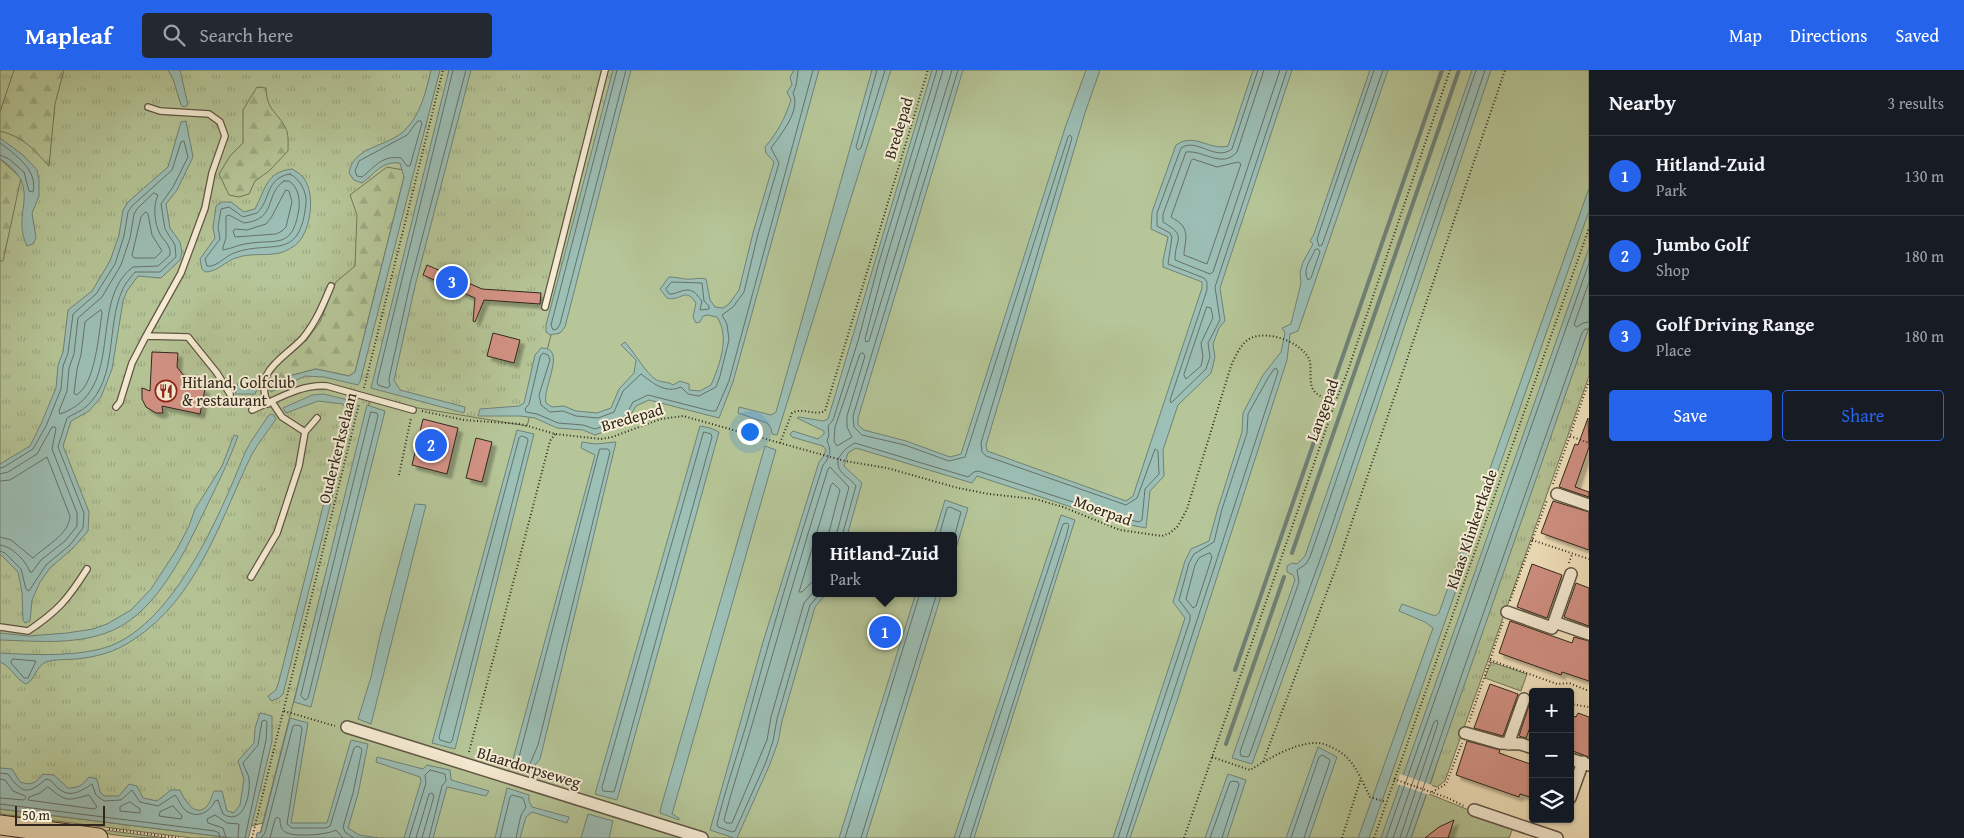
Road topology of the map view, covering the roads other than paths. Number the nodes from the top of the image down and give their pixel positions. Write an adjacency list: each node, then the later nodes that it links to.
1 (605, 70): 4 (lane)
2 (148, 108): 5 (lane)
3 (330, 286): 7 (lane)
4 (544, 307)
5 (146, 336): 6 (lane); 8 (lane)
6 (230, 394)
7 (270, 403): 9 (lane); 10 (lane); 12 (lane)
8 (116, 407)
9 (252, 410)
10 (413, 410)
11 (318, 418): 12 (lane)
12 (305, 432): 17 (lane)
13 (1552, 493): 14 (street)
14 (1589, 505)
15 (87, 569): 20 (lane)
16 (1571, 574): 19 (street)
17 (251, 577)
18 (1507, 612): 19 (street)
19 (1554, 622): 21 (street)
20 (0, 627)
21 (1589, 634)
22 (1524, 699): 25 (street)
23 (346, 727): 33 (street, Blaardorpseweg)
24 (1465, 733): 25 (street)
25 (1508, 744): 26 (street)
26 (1529, 747)
27 (1574, 760): 28 (street)
28 (1586, 764): 29 (street)
29 (1574, 790)
30 (1474, 810): 34 (street)
31 (0, 825): 32 (main road)
32 (98, 838)
33 (702, 838)
34 (1557, 838)

